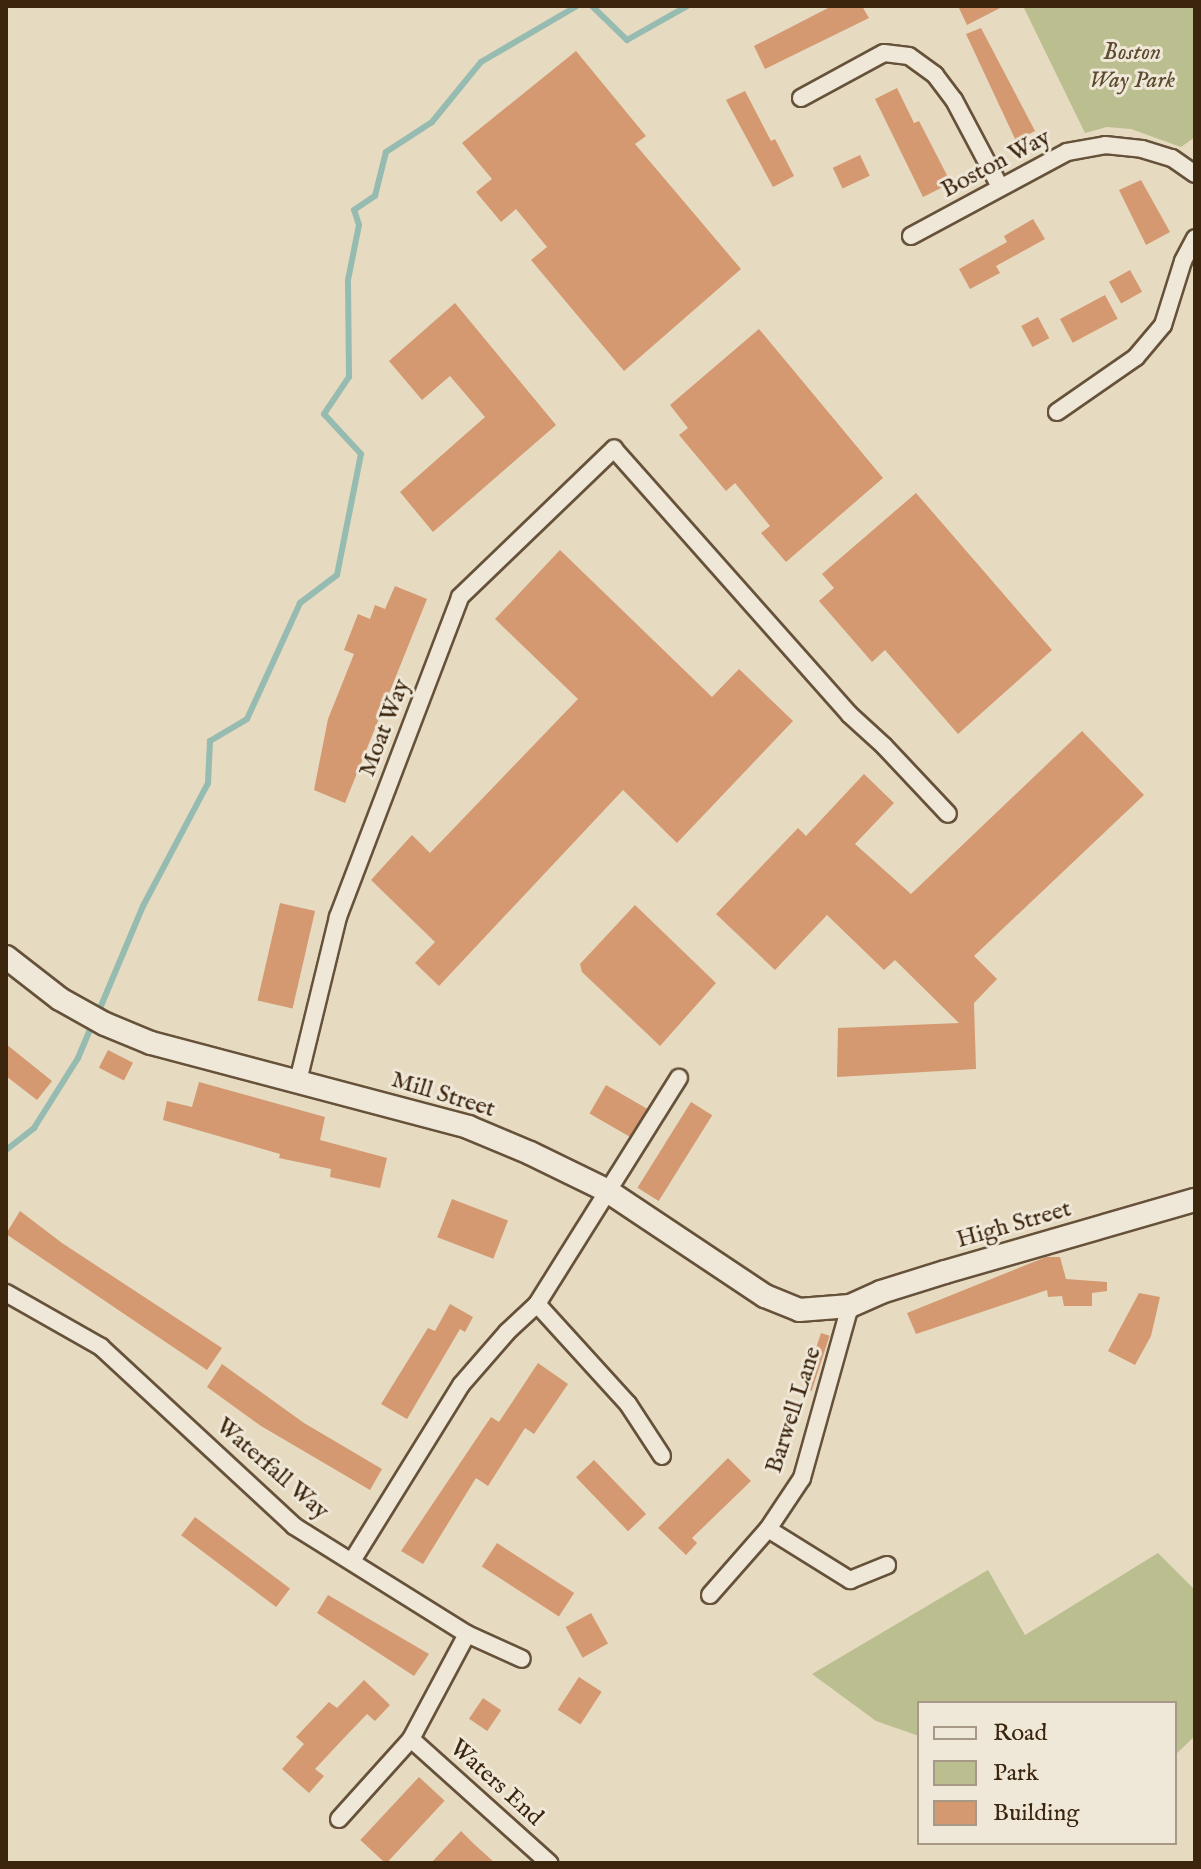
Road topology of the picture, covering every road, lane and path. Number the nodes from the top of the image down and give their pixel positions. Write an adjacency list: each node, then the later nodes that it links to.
1 (801, 98): 3 (street)
2 (1195, 174): 3 (street, Boston Way)
3 (1000, 187): 4 (street, Boston Way)
4 (911, 236)
5 (1195, 238): 6 (street)
6 (1057, 412)
7 (948, 814): 10 (street, Moat Way)
8 (6, 957): 10 (street, Mill Street)
9 (679, 1078): 11 (street)
10 (298, 1081): 11 (street, Mill Street)
11 (606, 1190): 14 (street); 15 (street, Mill Street)
12 (1195, 1200): 15 (street, High Street)
13 (6, 1293): 18 (street, Waterfall Way)
14 (537, 1304): 16 (street); 18 (street)
15 (850, 1306): 17 (street, Barwell Lane)
16 (662, 1456)
17 (768, 1529): 19 (street); 20 (street, Barwell Lane)
18 (352, 1561): 21 (street, Waterfall Way)
19 (887, 1565)
20 (710, 1595)
21 (467, 1634): 22 (street, Waterfall Way); 23 (street)
22 (522, 1659)
23 (411, 1739): 24 (street); 25 (street, Waters End)
24 (339, 1819)
25 (549, 1863)

